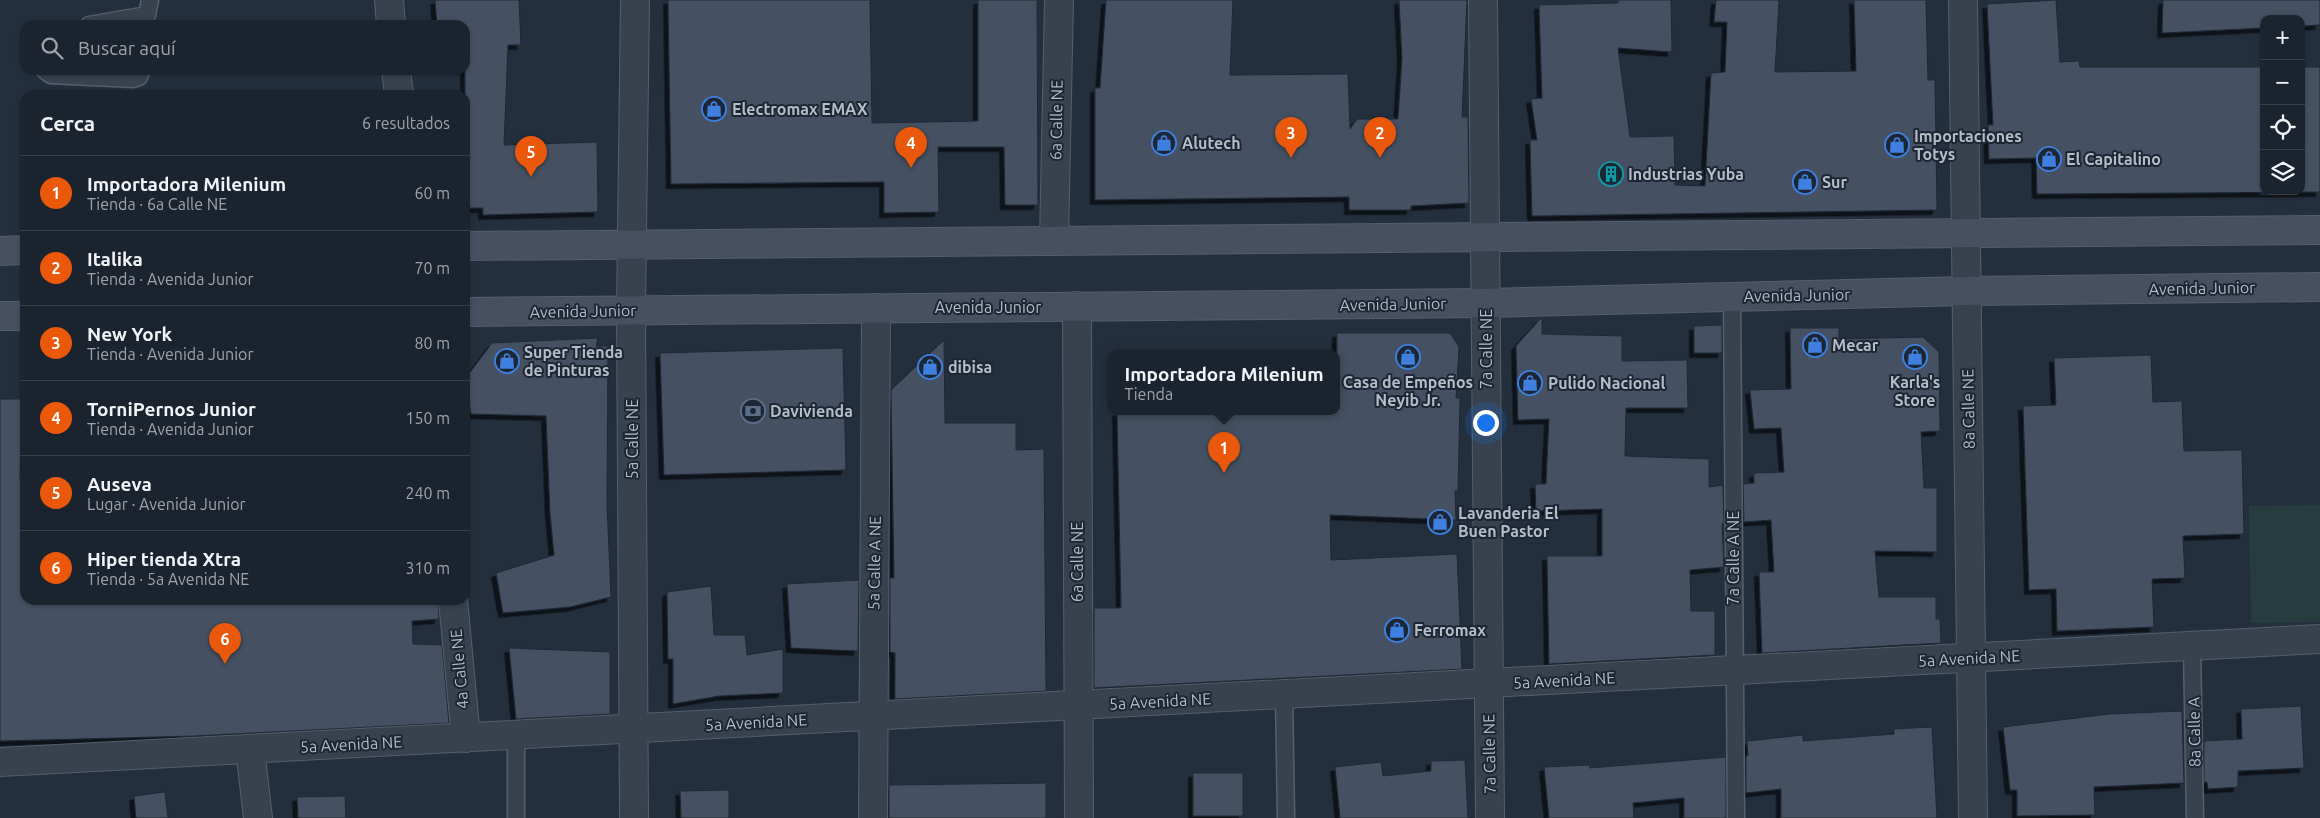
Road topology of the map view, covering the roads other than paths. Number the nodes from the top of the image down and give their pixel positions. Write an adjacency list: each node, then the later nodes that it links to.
1 (389, 0): 8 (street)
2 (635, 0): 17 (street, 5a Calle NE)
3 (1059, 0): 16 (street, 6a Calle NE)
4 (1483, 0): 15 (street, 7a Calle NE)
5 (1963, 0): 14 (street, 8a Calle NE)
6 (148, 13): 7 (lane)
7 (113, 20)
8 (391, 20)
9 (51, 75): 10 (lane)
10 (140, 75)
11 (397, 75): 12 (street)
12 (398, 90)
13 (2320, 230): 14 (main road)
14 (1966, 233): 15 (main road); 22 (street, 8a Calle NE)
15 (1485, 237): 16 (main road); 24 (street, 7a Calle NE)
16 (1054, 241): 17 (main road)
17 (633, 245): 18 (main road); 27 (street, 5a Calle NE)
18 (470, 246)
19 (20, 250): 20 (main road)
20 (0, 251)
21 (2320, 287): 22 (main road, Avenida Junior)
22 (1967, 291): 23 (main road, Avenida Junior); 34 (street, 8a Calle NE)
23 (1732, 297): 24 (main road, Avenida Junior); 35 (lane, 7a Calle A NE)
24 (1486, 303): 25 (main road, Avenida Junior); 36 (street, 7a Calle NE)
25 (1077, 306): 26 (main road, Avenida Junior); 38 (street, 6a Calle NE)
26 (876, 308): 27 (main road, Avenida Junior); 39 (street, 5a Calle A NE)
27 (632, 310): 28 (main road, Avenida Junior); 40 (street, 5a Calle NE)
28 (470, 312)
29 (0, 316): 30 (main road)
30 (20, 316)
31 (453, 605): 42 (street, 4a Calle NE)
32 (2320, 640): 33 (street, 5a Avenida NE)
33 (2192, 646): 34 (street, 5a Avenida NE); 54 (lane, 8a Calle A)
34 (1970, 658): 35 (street, 5a Avenida NE); 53 (street, 8a Calle NE)
35 (1734, 671): 36 (street, 5a Avenida NE); 52 (lane, 7a Calle A NE)
36 (1488, 684): 37 (street, 5a Avenida NE); 51 (street, 7a Calle NE)
37 (1284, 694): 38 (street, 5a Avenida NE); 50 (lane)
38 (1078, 706): 39 (street, 5a Avenida NE); 49 (street, 6a Calle NE)
39 (873, 716): 40 (street, 5a Avenida NE); 48 (street, 5a Calle A NE)
40 (633, 729): 41 (street, 5a Avenida NE); 47 (street, 5a Calle NE)
41 (516, 735): 42 (street, 5a Avenida NE); 46 (lane)
42 (466, 738): 43 (street, 5a Avenida NE)
43 (250, 749): 44 (street, 5a Avenida NE); 45 (street)
44 (0, 762)
45 (258, 818)
46 (516, 818)
47 (634, 818)
48 (873, 818)
49 (1079, 818)
50 (1286, 818)
51 (1490, 818)
52 (1736, 818)
53 (1973, 818)
54 (2195, 818)

